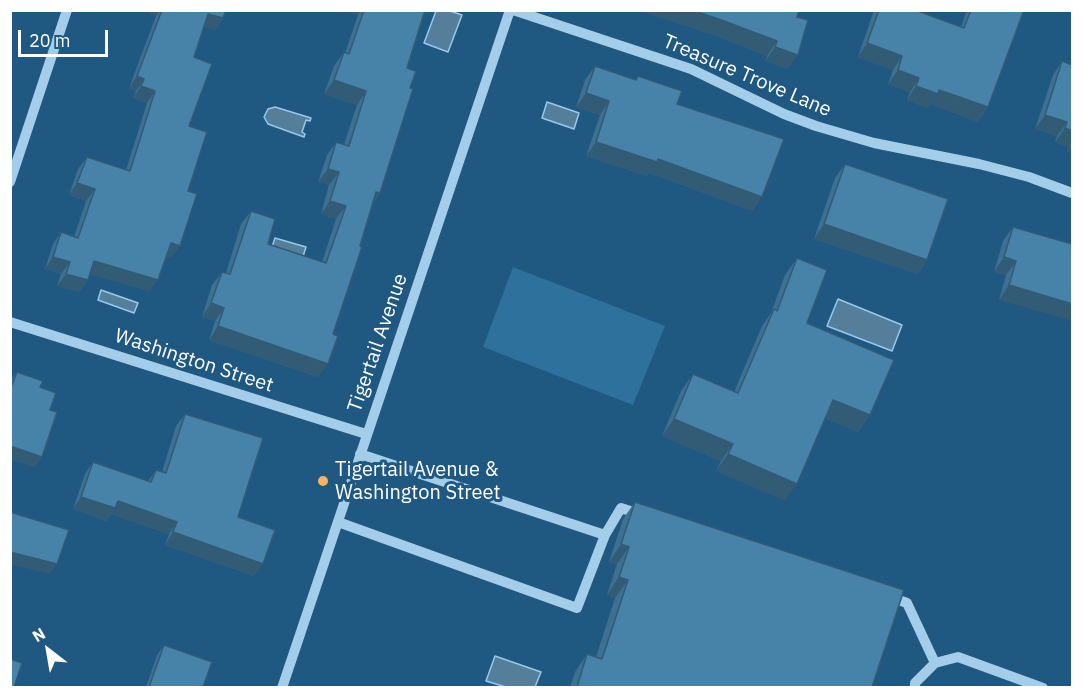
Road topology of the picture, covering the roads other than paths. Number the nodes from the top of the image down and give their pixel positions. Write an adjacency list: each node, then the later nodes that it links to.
1 (67, 10): 3 (street)
2 (512, 10): 4 (street, Treasure Trove Lane); 6 (street, Tigertail Avenue)
3 (10, 182)
4 (1072, 193)
5 (10, 322): 6 (street, Washington Street)
6 (366, 434): 7 (street, Tigertail Avenue)
7 (360, 454): 9 (street, Tigertail Avenue); 10 (street)
8 (654, 519): 10 (street)
9 (338, 522): 10 (street); 13 (street, Tigertail Avenue)
10 (605, 535)
11 (874, 592): 12 (street)
12 (935, 663): 14 (street); 15 (street)
13 (282, 687)
14 (915, 687)
15 (1043, 687)

